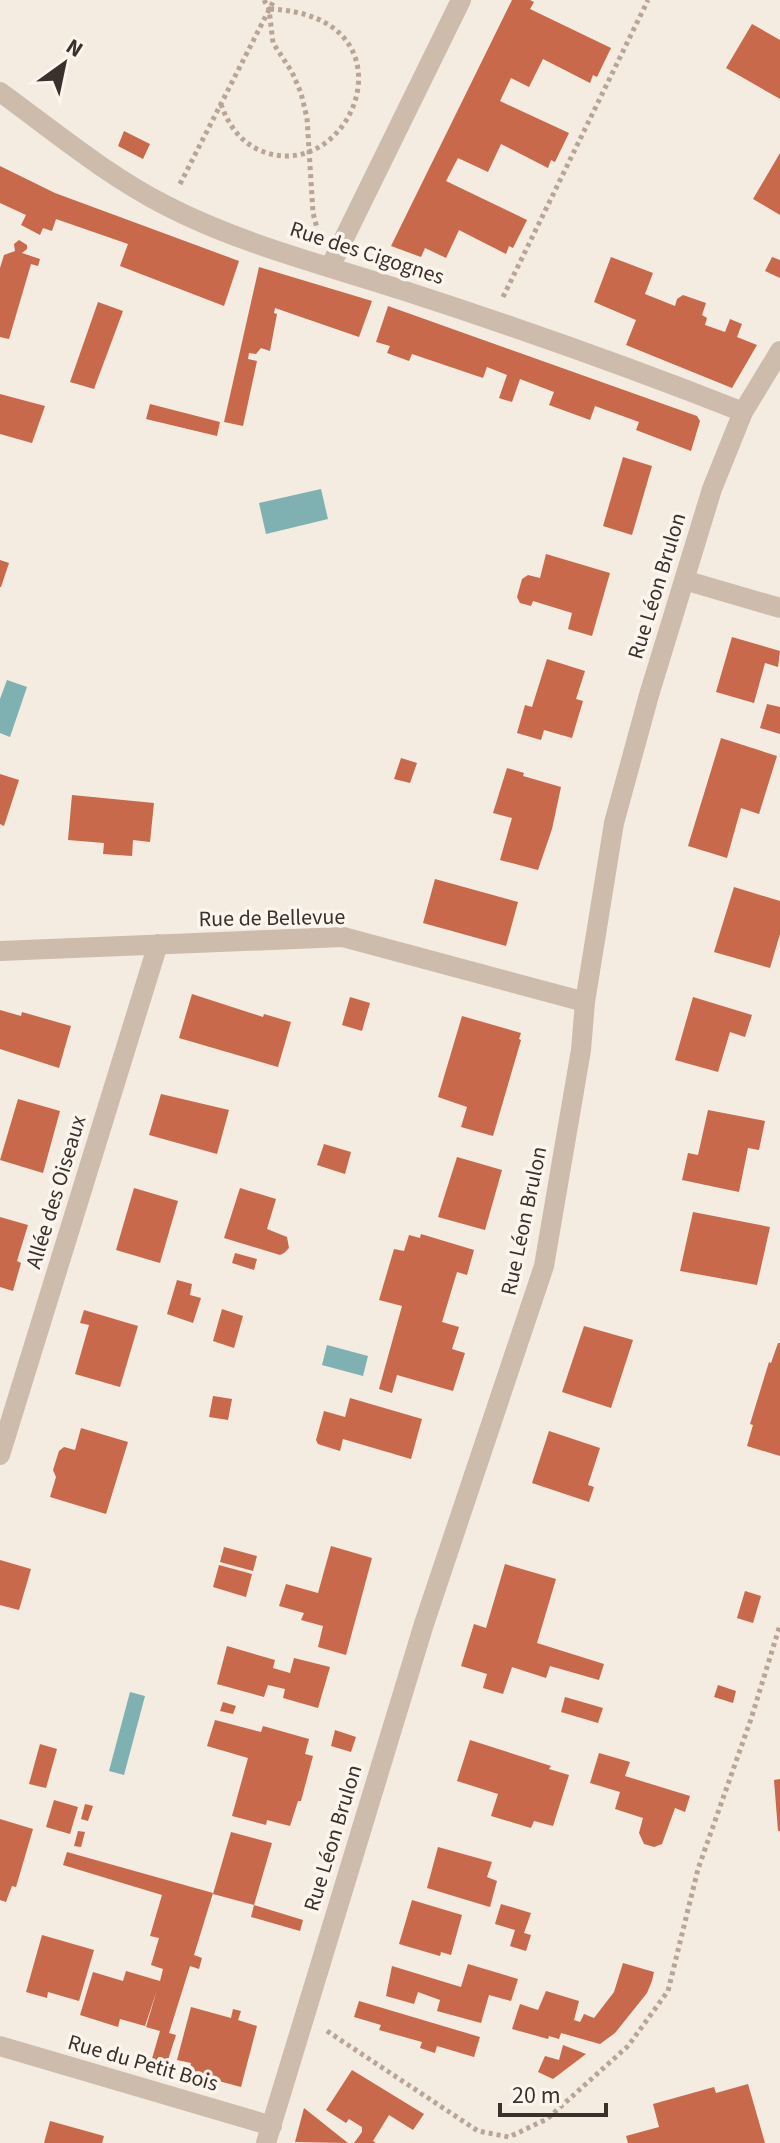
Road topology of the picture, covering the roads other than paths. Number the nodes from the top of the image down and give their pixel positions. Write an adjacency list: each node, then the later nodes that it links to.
1 (461, 0): 3 (street)
2 (0, 92): 3 (street, Rue des Cigognes)
3 (330, 267): 5 (street, Rue des Cigognes)
4 (780, 351): 5 (street, Rue Léon Brulon)
5 (743, 412): 6 (street, Rue Léon Brulon)
6 (684, 580): 7 (street); 10 (street, Rue Léon Brulon)
7 (780, 608)
8 (158, 944): 9 (street, Rue de Bellevue); 10 (street, Rue de Bellevue); 11 (street, Allée des Oiseaux)
9 (0, 951)
10 (585, 1002): 13 (street, Rue Léon Brulon)
11 (0, 1455)
12 (0, 2046): 13 (street, Rue du Petit Bois)
13 (269, 2134)

